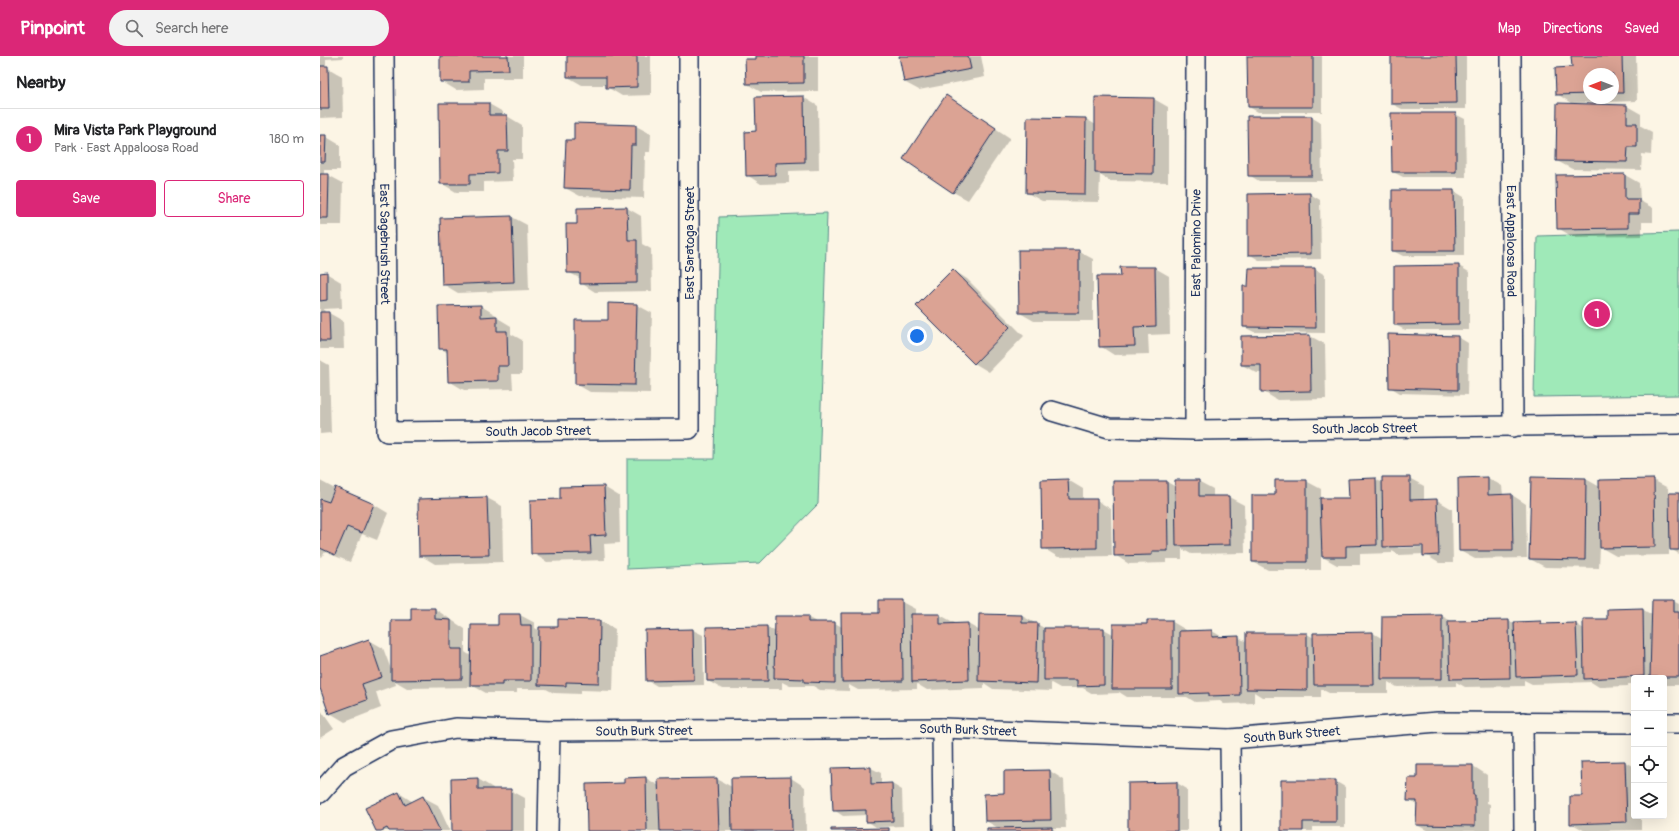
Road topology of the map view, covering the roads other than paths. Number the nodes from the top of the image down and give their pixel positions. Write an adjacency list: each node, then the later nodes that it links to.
1 (384, 56): 10 (street, East Sagebrush Street)
2 (690, 56): 8 (street, East Saratoga Street)
3 (1196, 56): 9 (street, East Palomino Drive)
4 (1511, 56): 7 (street, East Appaloosa Road)
5 (1052, 411): 9 (street, South Jacob Street)
6 (1679, 424): 7 (street, South Jacob Street)
7 (1513, 427): 9 (street, South Jacob Street)
8 (689, 429): 10 (street, South Jacob Street)
9 (1195, 430)
10 (387, 432)
11 (1524, 722): 12 (street, South Burk Street); 17 (street, South Burk Street); 22 (street)
12 (1631, 723)
13 (1667, 723): 14 (street)
14 (1679, 723)
15 (942, 728): 16 (street, South Burk Street); 17 (street, South Burk Street); 20 (street)
16 (550, 731): 18 (street, South Burk Street); 19 (street)
17 (1230, 739): 21 (street)
18 (320, 793)
19 (548, 831)
20 (943, 831)
21 (1231, 831)
22 (1524, 831)

